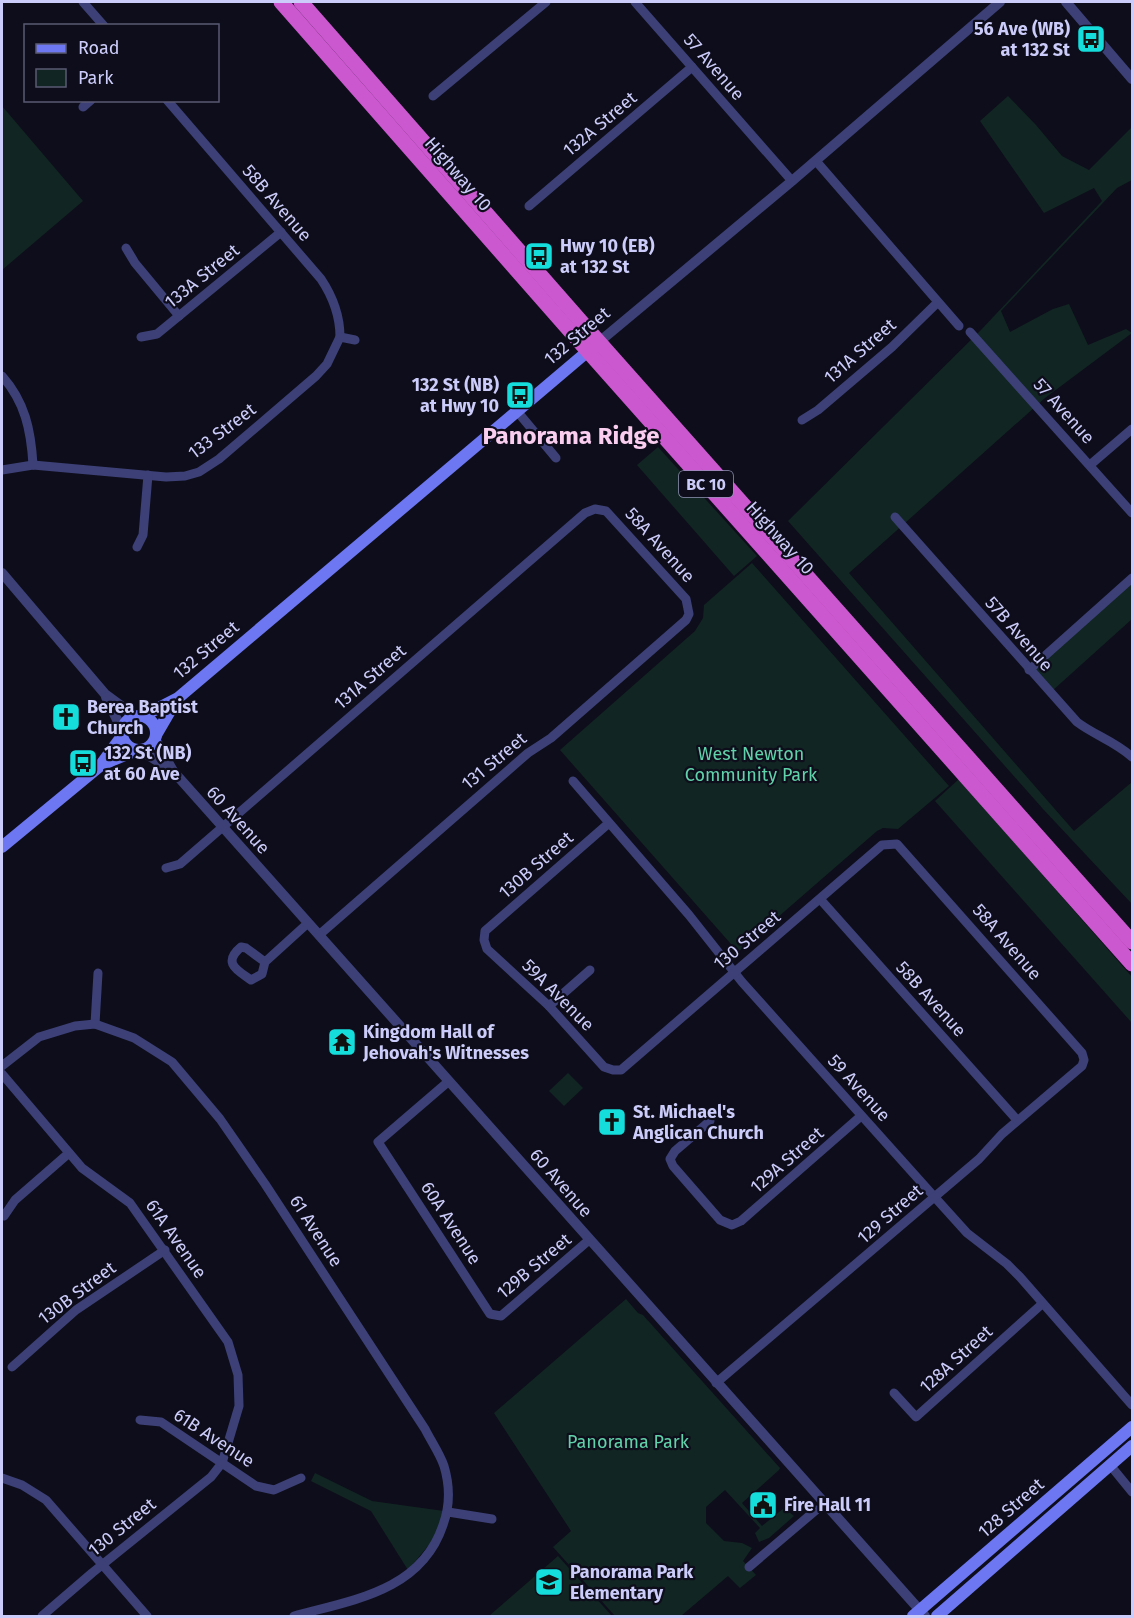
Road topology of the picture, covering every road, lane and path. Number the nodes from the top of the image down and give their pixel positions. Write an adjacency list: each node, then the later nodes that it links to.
1 (84, 2): 8 (street)
2 (281, 2): 27 (highway, Highway 10 / BC 10)
3 (301, 2): 27 (highway, Highway 10 / BC 10)
4 (546, 2): 11 (street)
5 (635, 2): 9 (street, 57 Avenue)
6 (1000, 2): 15 (street, 132 Street)
7 (1066, 2): 10 (street)
8 (102, 24)
9 (692, 67): 16 (street, 57 Avenue); 17 (street, 132A Street)
10 (1132, 79)
11 (433, 96)
12 (89, 102): 14 (street)
13 (169, 102): 18 (street, 58B Avenue)
14 (83, 107)
15 (816, 160): 16 (street, 132 Street); 20 (street)
16 (792, 181): 27 (street, 132 Street)
17 (529, 206)
18 (280, 232): 21 (street, 133A Street); 24 (street, 58B Avenue)
19 (126, 248): 21 (street)
20 (937, 303): 22 (street); 30 (street, 131A Street)
21 (179, 316): 25 (street, 133A Street)
22 (959, 326)
23 (970, 332): 34 (street, 57 Avenue)
24 (340, 337): 26 (street); 36 (street, 133 Street)
25 (141, 338)
26 (355, 340)
27 (593, 346): 29 (main road, 132 Street); 64 (highway, Highway 10 / BC 10); 66 (highway, Highway 10 / BC 10)
28 (2, 375): 33 (street)
29 (516, 410): 32 (street); 46 (main road, 132 Street)
30 (802, 420)
31 (1132, 429): 34 (street)
32 (556, 458)
33 (33, 465): 35 (street, 133 Street); 36 (street, 133 Street)
34 (1090, 465): 38 (street, 57 Avenue)
35 (2, 470)
36 (148, 475): 40 (street)
37 (596, 509): 43 (street, 58A Avenue); 56 (street, 131A Street)
38 (1132, 513)
39 (895, 517): 44 (street, 57B Avenue)
40 (137, 547)
41 (2, 573): 45 (street)
42 (1132, 578): 44 (street)
43 (689, 614): 63 (street, 131 Street)
44 (1029, 670): 51 (street, 57B Avenue)
45 (105, 694): 47 (street); 48 (street)
46 (178, 698): 47 (main road, 132 Street); 49 (main road, 132 Street)
47 (139, 716): 48 (main road); 49 (main road)
48 (122, 733): 50 (main road); 52 (main road)
49 (156, 737): 50 (main road); 53 (street, 60 Avenue)
50 (138, 750): 52 (main road); 53 (street, 60 Avenue)
51 (1132, 757)
52 (100, 766): 58 (main road)
53 (173, 771): 56 (street, 60 Avenue)
54 (573, 781): 55 (street, 59 Avenue)
55 (609, 823): 62 (street, 130B Street); 69 (street, 59 Avenue)
56 (223, 827): 59 (street, 131A Street); 61 (street, 60 Avenue)
57 (897, 844): 60 (street, 130 Street); 73 (street, 58A Avenue)
58 (2, 847)
59 (166, 868)
60 (820, 899): 69 (street, 130 Street); 78 (street, 58B Avenue)
61 (309, 923): 63 (street, 60 Avenue); 65 (street)
62 (485, 931): 70 (street, 59A Avenue)
63 (319, 935): 76 (street, 60 Avenue)
64 (1132, 942)
65 (265, 962)
66 (1132, 964)
67 (590, 970): 70 (street)
68 (98, 973): 71 (street)
69 (734, 973): 74 (street, 130 Street); 77 (street, 59 Avenue)
70 (549, 1006): 74 (street, 59A Avenue)
71 (95, 1024): 72 (street); 100 (street, 61 Avenue)
72 (2, 1066)
73 (1082, 1066): 78 (street, 129 Street)
74 (621, 1070)
75 (2, 1074): 80 (street, 61A Avenue)
76 (449, 1081): 83 (street, 60 Avenue); 86 (street, 60A Avenue)
77 (861, 1116): 79 (street, 129A Street); 81 (street, 59 Avenue)
78 (1017, 1120): 81 (street, 129 Street)
79 (710, 1121)
80 (69, 1153): 82 (street); 84 (street, 61A Avenue)
81 (935, 1197): 85 (street, 59 Avenue); 88 (street, 129 Street)
82 (4, 1216)
83 (589, 1240): 86 (street, 129B Street); 88 (street, 60 Avenue)
84 (165, 1250): 87 (street, 130B Street); 94 (street, 61A Avenue)
85 (1042, 1304): 89 (street, 128A Street); 90 (street, 59 Avenue)
86 (501, 1316)
87 (12, 1367)
88 (716, 1383): 104 (street, 60 Avenue)
89 (894, 1393)
90 (1132, 1405)
91 (140, 1420): 94 (street, 61B Avenue)
92 (1132, 1426): 104 (main road, 128 Street)
93 (1132, 1446): 95 (main road, 128 Street)
94 (222, 1463): 97 (street, 61B Avenue); 102 (street, 130 Street)
95 (1110, 1465): 98 (street); 108 (main road, 128 Street)
96 (2, 1478): 102 (street)
97 (302, 1478)
98 (1132, 1492)
99 (816, 1510): 103 (street)
100 (448, 1512): 101 (street); 107 (street)
101 (492, 1519)
102 (103, 1564): 105 (street, 130 Street); 106 (street)
103 (749, 1567)
104 (919, 1615)
105 (42, 1617)
106 (147, 1617)
107 (294, 1617)
108 (937, 1617)

